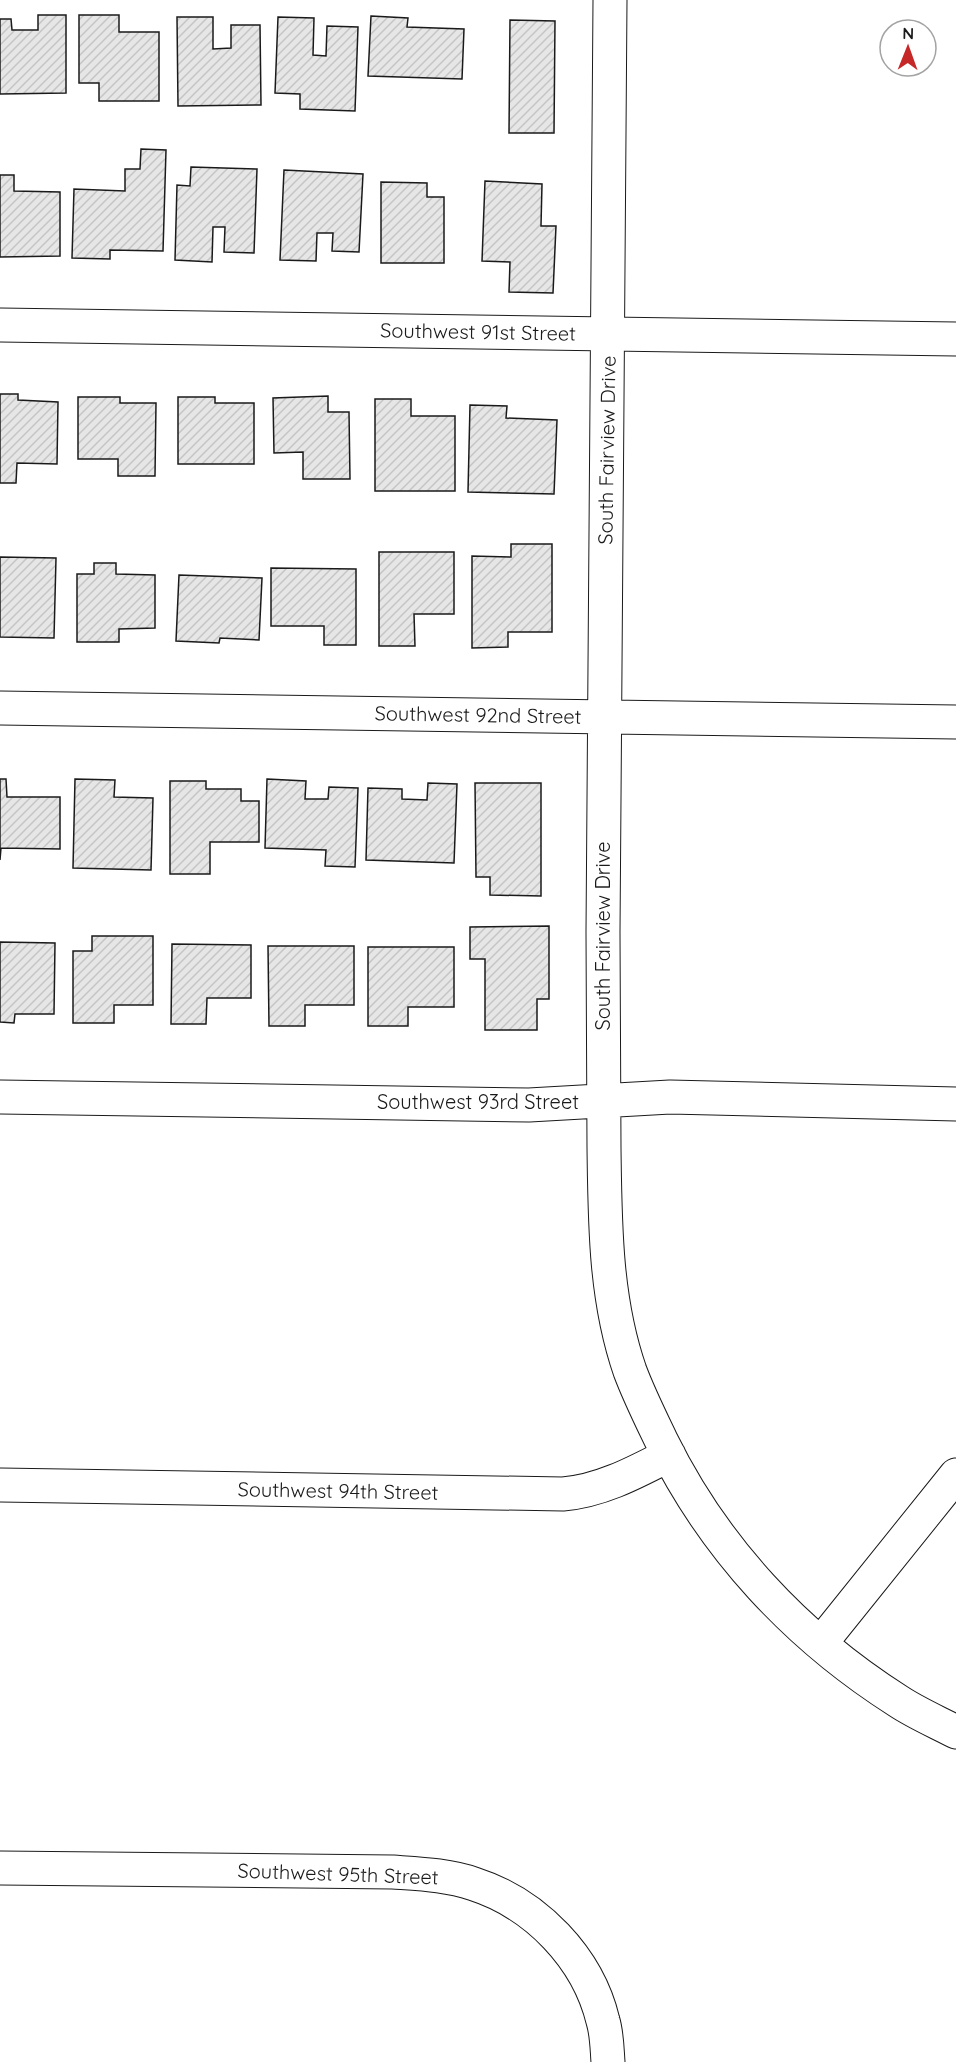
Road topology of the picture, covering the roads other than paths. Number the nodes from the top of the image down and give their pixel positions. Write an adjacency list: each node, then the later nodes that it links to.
1 (610, 0): 3 (street, South Fairview Drive)
2 (0, 325): 3 (street, Southwest 91st Street)
3 (609, 334): 4 (street, Southwest 91st Street); 6 (street, South Fairview Drive)
4 (956, 339)
5 (0, 708): 6 (street, Southwest 92nd Street)
6 (604, 717): 7 (street, Southwest 92nd Street); 9 (street, South Fairview Drive)
7 (956, 722)
8 (0, 1098): 9 (street, Southwest 93rd Street)
9 (603, 1101): 10 (street, Southwest 93rd Street); 11 (street, South Fairview Drive)
10 (956, 1104)
11 (669, 1455): 13 (street, Southwest 94th Street); 14 (street, South Fairview Drive)
12 (956, 1474): 14 (street)
13 (0, 1485)
14 (821, 1643): 15 (street, South Fairview Drive)
15 (956, 1732)
16 (0, 1868): 17 (street, Southwest 95th Street)
17 (608, 2062)

